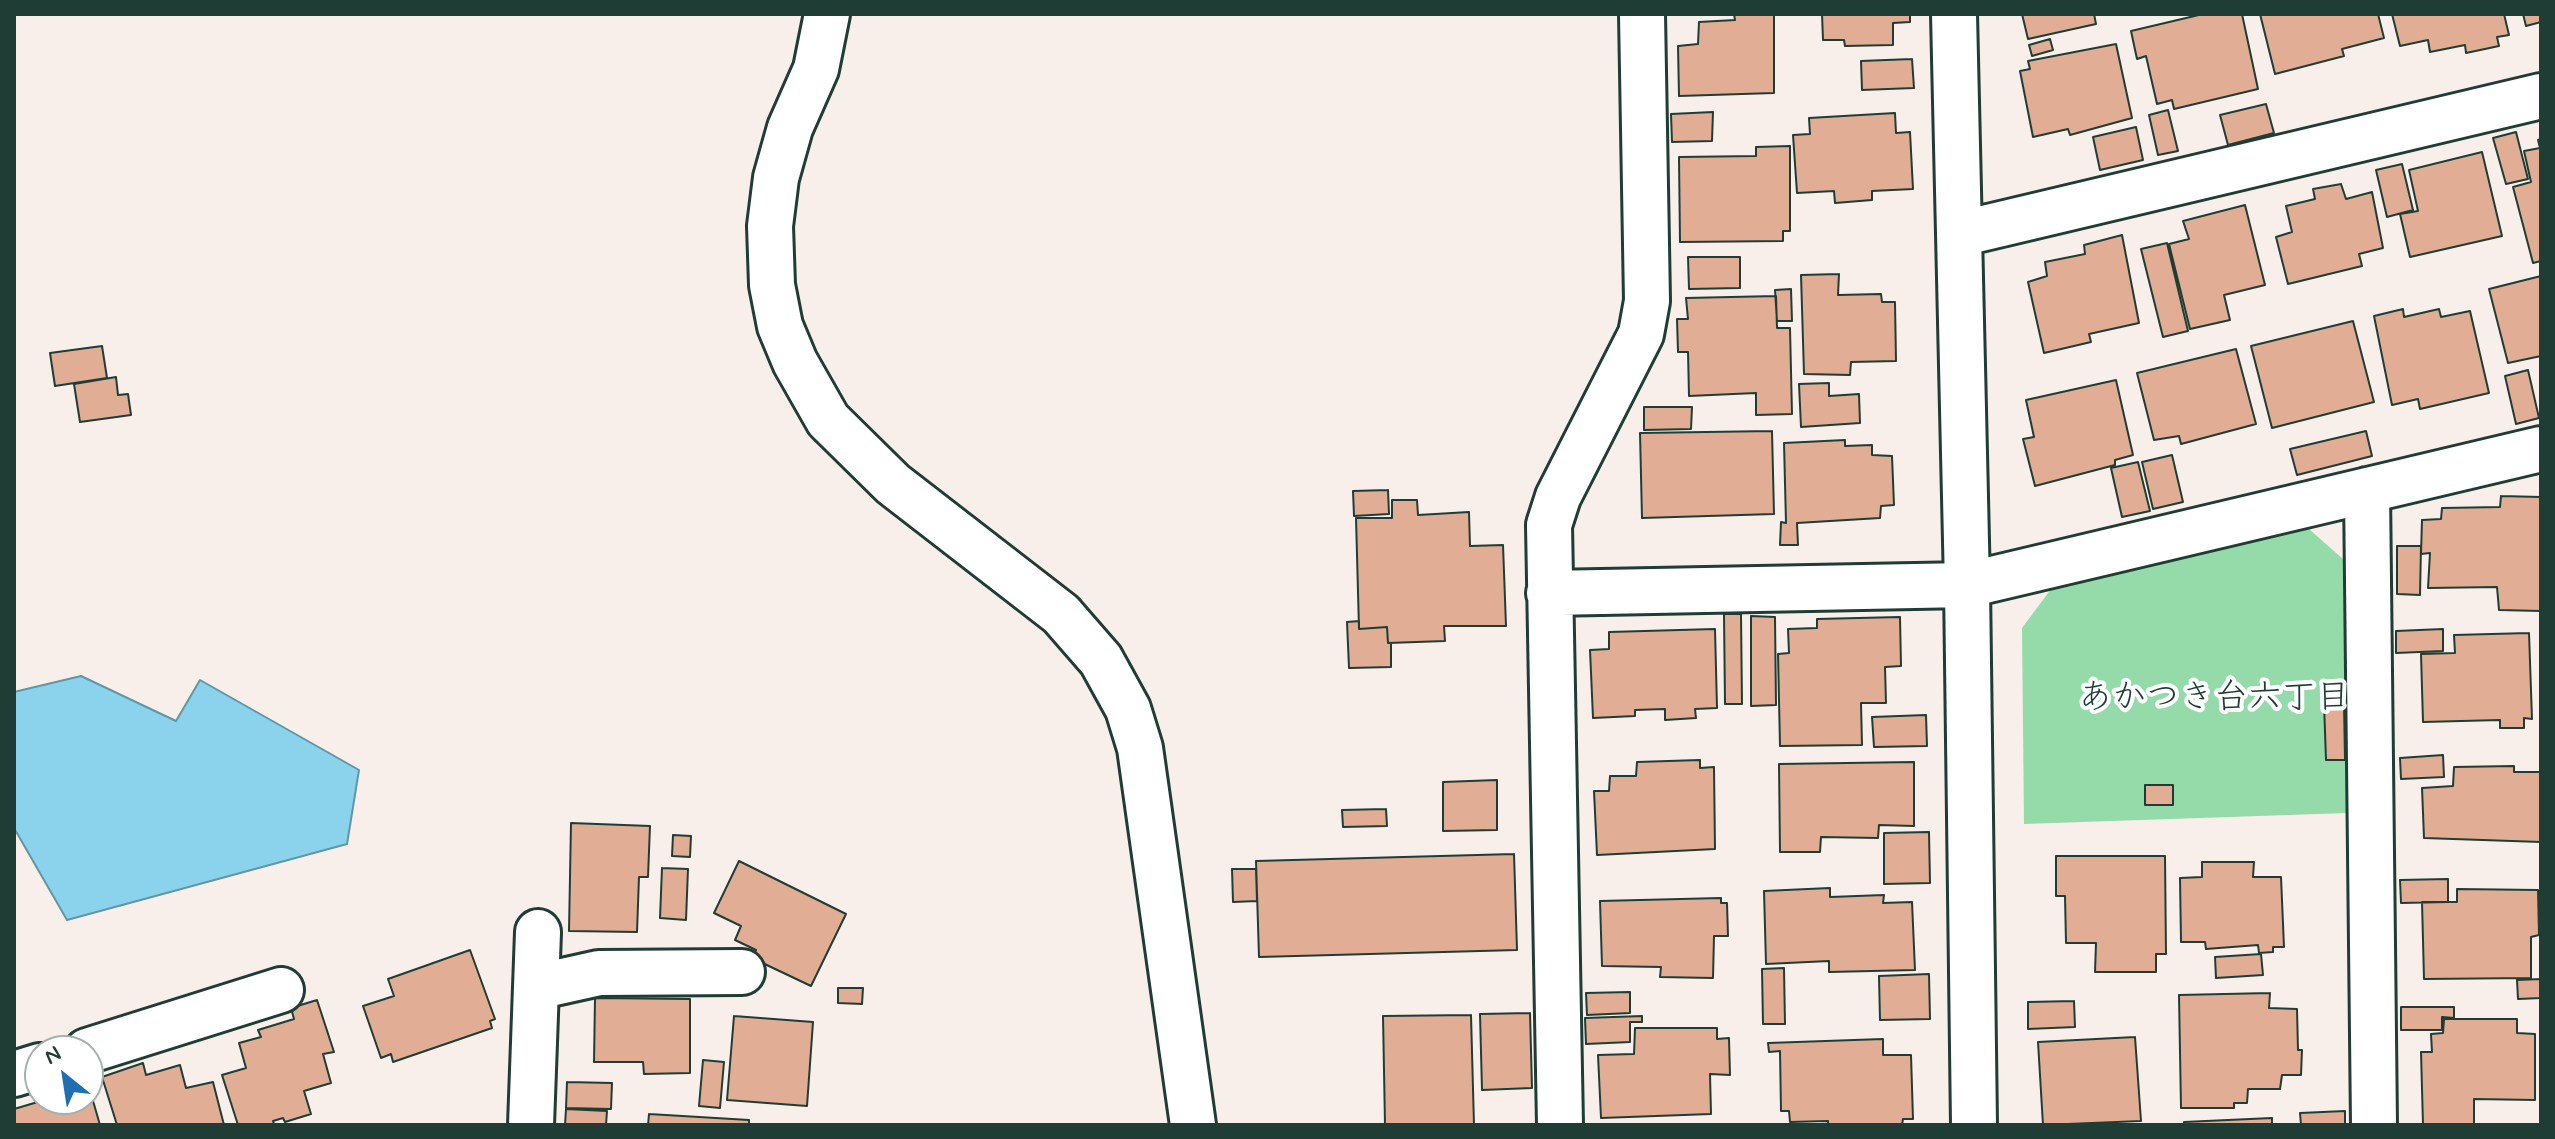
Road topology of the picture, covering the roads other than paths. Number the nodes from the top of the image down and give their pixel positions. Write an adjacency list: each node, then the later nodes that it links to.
1 (827, 14): 16 (street)
2 (1642, 14): 9 (street)
3 (1954, 14): 5 (street)
4 (2541, 96): 5 (street)
5 (1959, 234): 8 (street)
6 (2541, 449): 7 (street)
7 (2367, 490): 8 (street); 19 (street)
8 (1967, 585): 9 (street); 18 (street)
9 (1549, 593): 17 (street)
10 (538, 932): 12 (street)
11 (742, 972): 12 (street)
12 (536, 987): 15 (street)
13 (281, 990): 14 (street)
14 (104, 1046)
15 (531, 1125)
16 (1193, 1125)
17 (1560, 1125)
18 (1974, 1125)
19 (2374, 1125)

